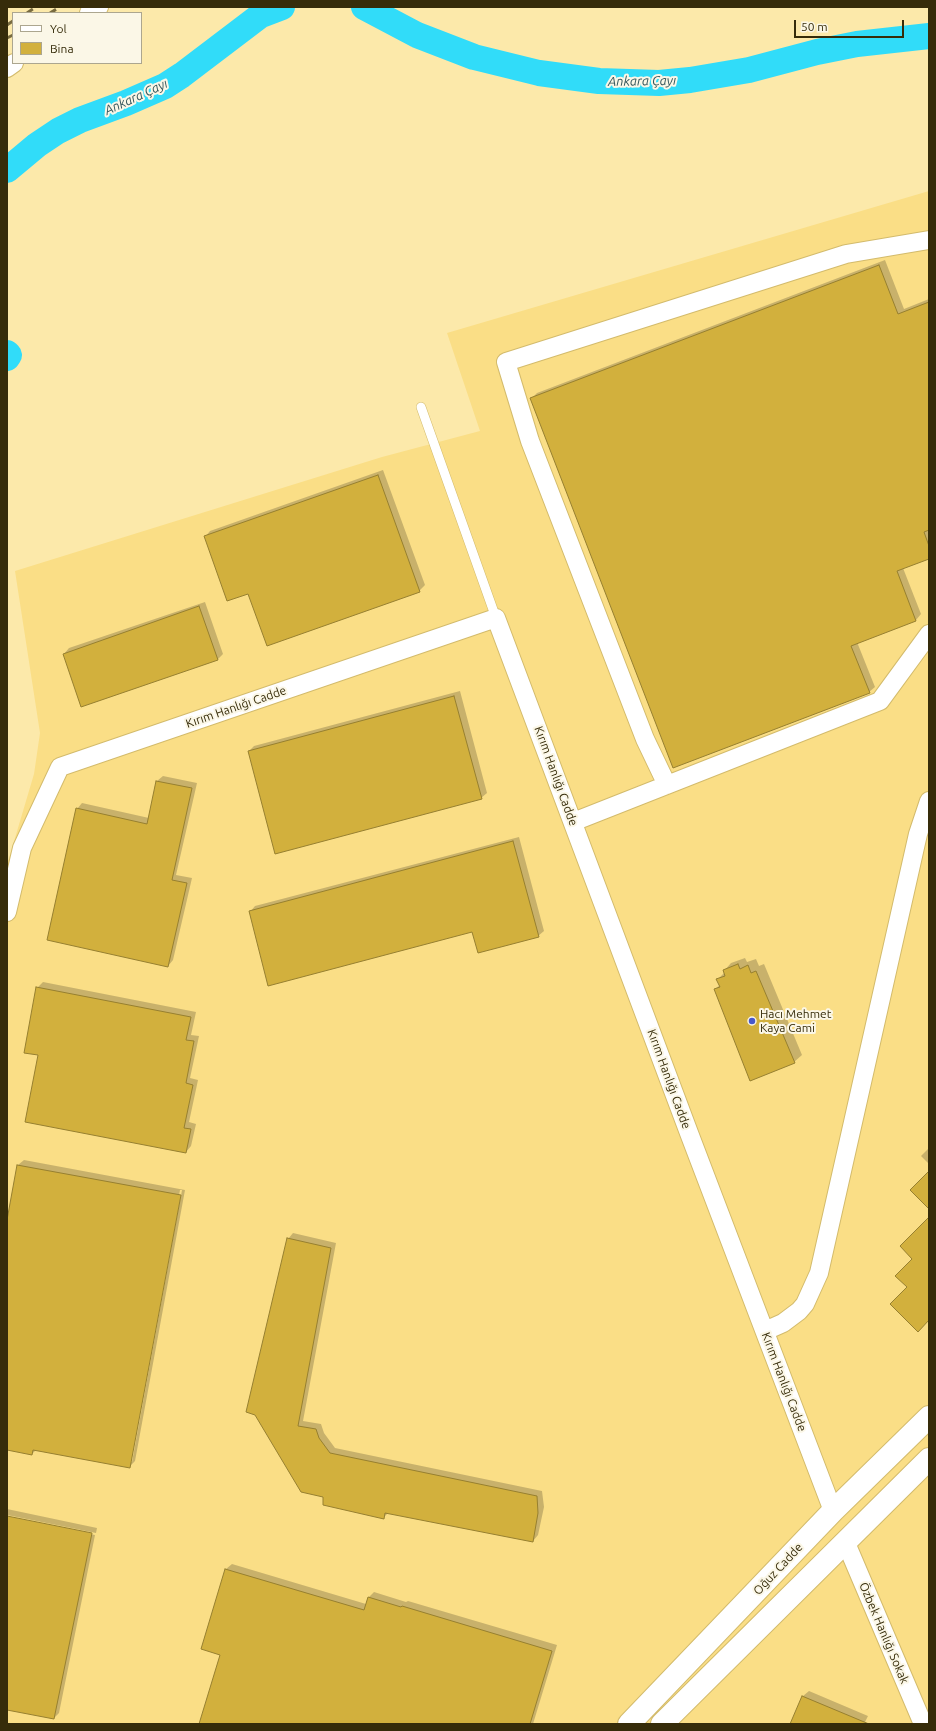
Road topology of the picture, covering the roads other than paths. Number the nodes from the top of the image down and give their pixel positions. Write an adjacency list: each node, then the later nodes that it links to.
1 (929, 240): 5 (street)
2 (421, 407): 3 (lane)
3 (496, 618): 7 (street, Kırım Hanlığı Cadde); 8 (street, Kırım Hanlığı Cadde)
4 (929, 634): 5 (street)
5 (667, 785): 7 (street)
6 (929, 800): 9 (street)
7 (573, 822): 9 (street, Kırım Hanlığı Cadde)
8 (7, 912)
9 (765, 1331): 12 (street, Kırım Hanlığı Cadde)
10 (929, 1417): 12 (street, Oğuz Cadde)
11 (929, 1459): 13 (street)
12 (833, 1510): 13 (street); 14 (street, Oğuz Cadde)
13 (846, 1543): 15 (street); 16 (street, Özbek Hanlığı Sokak)
14 (629, 1724)
15 (662, 1724)
16 (923, 1724)

